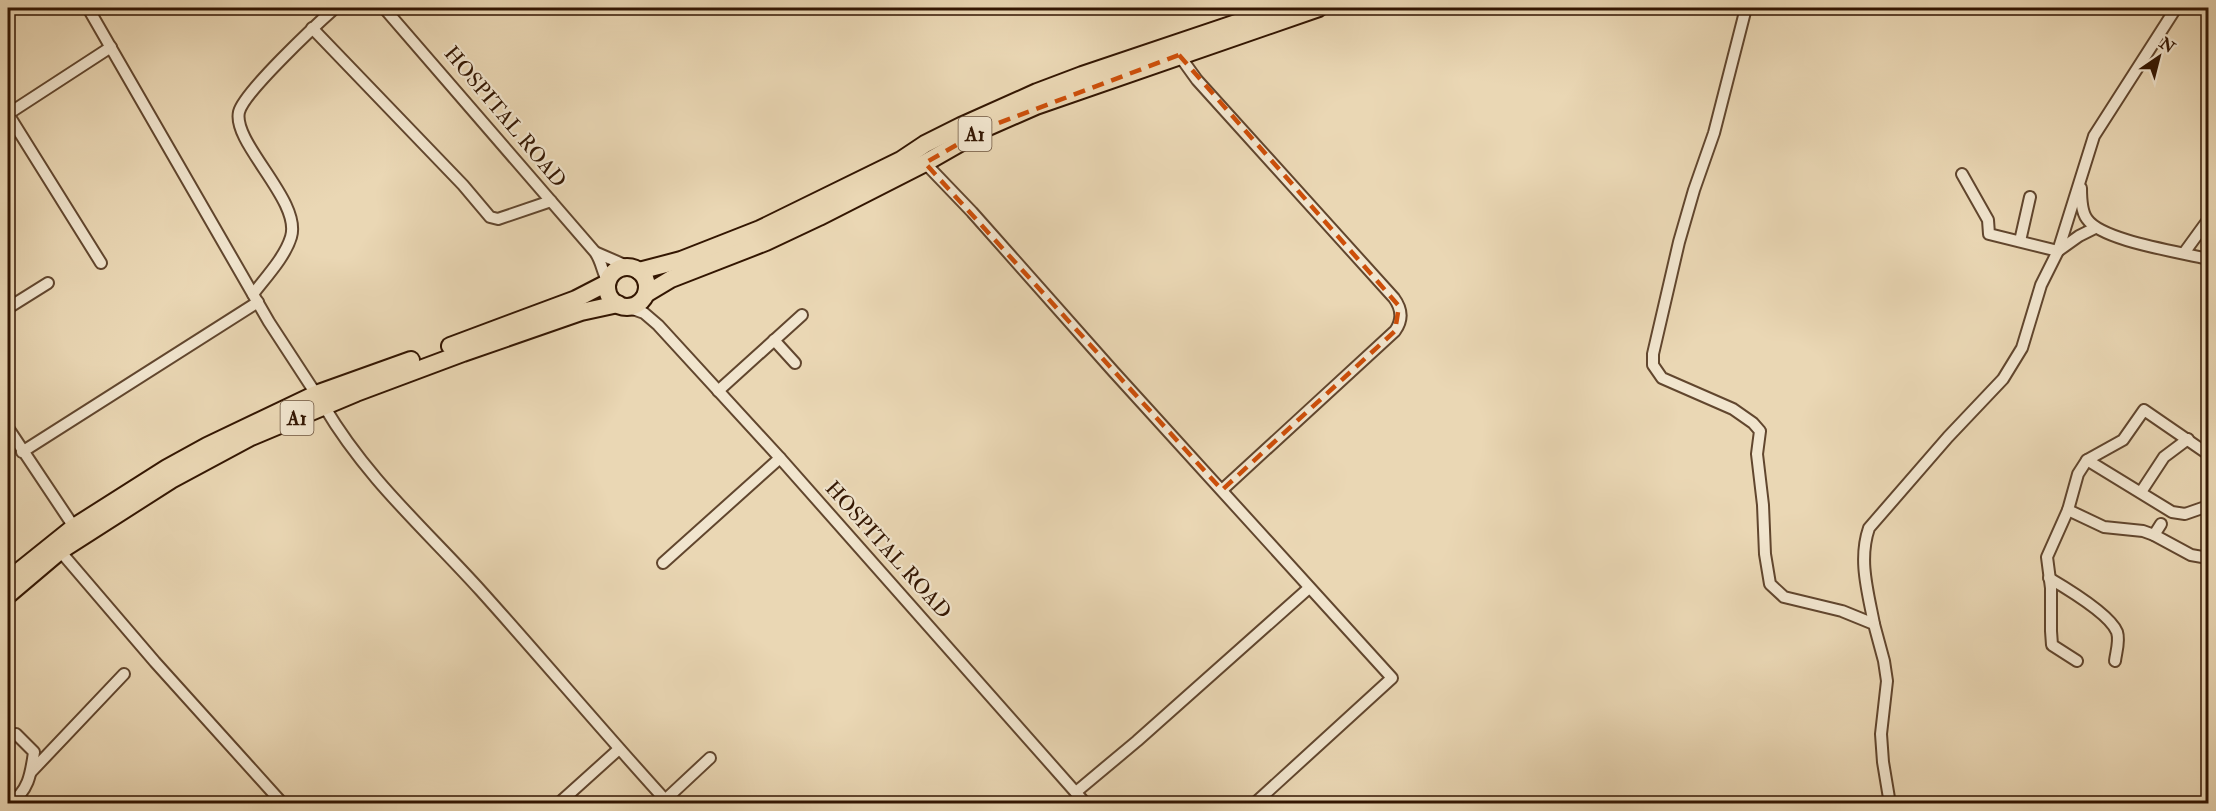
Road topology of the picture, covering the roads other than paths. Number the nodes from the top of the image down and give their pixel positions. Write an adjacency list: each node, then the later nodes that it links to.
1 (88, 8): 9 (street)
2 (335, 8): 8 (street)
3 (384, 8): 16 (street, HOSPITAL ROAD)
4 (1281, 8): 25 (highway, A1)
5 (1318, 8): 10 (highway, A1)
6 (1746, 8): 58 (street)
7 (2176, 8): 14 (street)
8 (312, 28): 16 (street); 29 (street)
9 (111, 47): 11 (street); 29 (street)
10 (1179, 55): 12 (highway, A1); 44 (street)
11 (8, 114): 24 (street)
12 (925, 163): 28 (highway, A1); 44 (street)
13 (1962, 174): 19 (street)
14 (2081, 176): 18 (street); 20 (street)
15 (2030, 197): 19 (street)
16 (551, 201): 21 (street, HOSPITAL ROAD)
17 (2208, 220): 22 (street)
18 (2095, 228): 20 (street); 22 (street)
19 (2020, 241): 20 (street)
20 (2058, 251): 58 (street)
21 (595, 252): 25 (street); 26 (street)
22 (2184, 253): 23 (street)
23 (2208, 259)
24 (101, 263)
25 (633, 269): 26 (highway); 28 (highway)
26 (606, 280): 30 (highway); 37 (highway, A1)
27 (48, 283): 31 (street)
28 (646, 294): 30 (highway); 33 (street)
29 (256, 298): 37 (street); 40 (street)
30 (623, 306): 33 (street); 37 (highway, A1)
31 (8, 308)
32 (802, 315): 34 (street)
33 (658, 325): 36 (street, HOSPITAL ROAD)
34 (774, 340): 35 (street); 36 (street)
35 (795, 363)
36 (718, 391): 42 (street, HOSPITAL ROAD)
37 (320, 400): 49 (highway, A1); 51 (highway, A1); 63 (street)
38 (8, 428): 40 (street)
39 (2188, 439): 41 (street); 43 (street); 45 (street)
40 (22, 452): 49 (street)
41 (2208, 454)
42 (780, 458): 53 (street); 66 (street, HOSPITAL ROAD)
43 (2087, 460): 45 (street); 47 (street)
44 (1222, 490): 56 (street)
45 (2141, 492): 46 (street)
46 (2208, 506)
47 (2068, 510): 50 (street); 54 (street)
48 (2162, 524): 50 (street)
49 (74, 527): 55 (highway, A1)
50 (2154, 535): 52 (street)
51 (60, 551): 57 (highway, A1); 69 (street)
52 (2208, 558)
53 (663, 563)
54 (2049, 578): 59 (street); 60 (street)
55 (8, 580)
56 (1309, 588): 66 (street); 72 (street)
57 (8, 595)
58 (1874, 624): 73 (street)
59 (2077, 661)
60 (2115, 661)
61 (124, 674): 65 (street)
62 (16, 734): 65 (street)
63 (619, 749): 67 (street); 70 (street)
64 (710, 758): 67 (street)
65 (32, 772): 68 (street)
66 (1076, 792): 71 (street, HOSPITAL ROAD)
67 (667, 802)
68 (9, 804)
69 (283, 804)
70 (558, 804)
71 (1086, 804)
72 (1254, 804)
73 (1890, 804)

